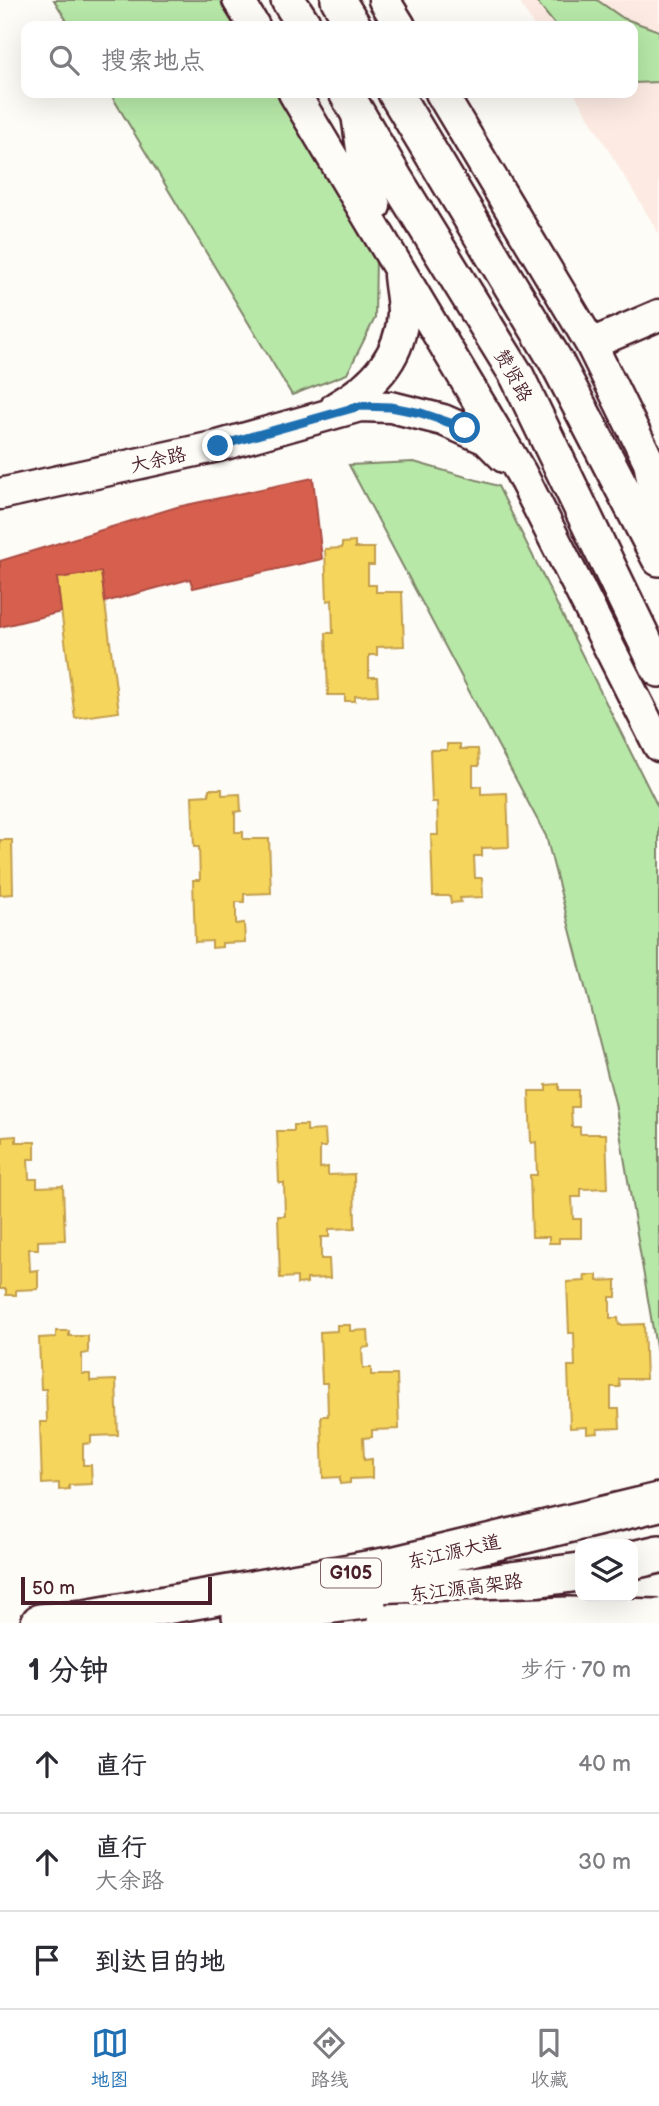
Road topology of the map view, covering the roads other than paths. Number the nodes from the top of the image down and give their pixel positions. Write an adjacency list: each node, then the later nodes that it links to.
1 (238, 0): 5 (street)
2 (288, 0): 6 (main road)
3 (338, 0): 7 (main road)
4 (384, 0): 8 (street)
5 (251, 21)
6 (302, 21)
7 (351, 21)
8 (397, 21)
9 (297, 98): 14 (street)
10 (444, 98): 13 (street)
11 (351, 101): 14 (street); 22 (main road, 赞贤路)
12 (403, 105): 13 (street); 23 (main road)
13 (495, 185): 16 (street)
14 (393, 256): 17 (street); 19 (street)
15 (659, 315): 16 (street)
16 (591, 344): 18 (street)
17 (314, 419): 19 (street); 20 (street, 大余路)
18 (653, 470): 21 (street)
19 (522, 473): 22 (street); 25 (street)
20 (0, 494)
21 (659, 517)
22 (603, 554): 24 (main road, 赞贤路)
23 (659, 559)
24 (659, 670)
25 (659, 746)
26 (659, 1502): 32 (highway, 东江源大道 / G105)
27 (659, 1554): 28 (highway)
28 (638, 1559)
29 (575, 1573): 33 (highway, 东江源高架路)
30 (659, 1602): 35 (highway)
31 (659, 1618): 34 (highway, bridge)
32 (40, 1623)
33 (186, 1623)
34 (386, 1623)
35 (542, 1623)

